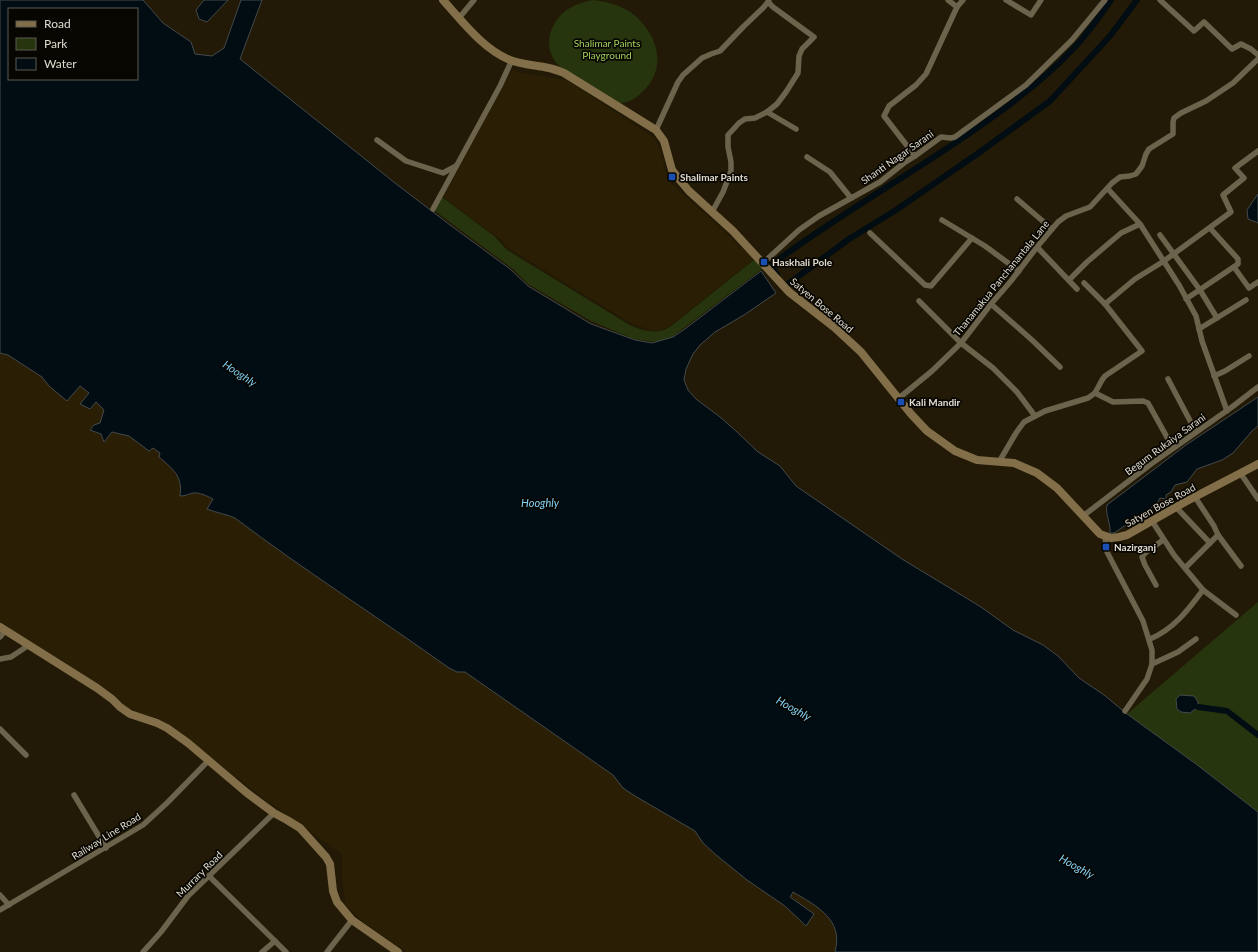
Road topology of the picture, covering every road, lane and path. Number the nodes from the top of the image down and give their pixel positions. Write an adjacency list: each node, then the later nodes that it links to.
1 (443, 0): 11 (main road, Satyen Bose Road)
2 (474, 0): 11 (street)
3 (948, 0): 10 (street)
4 (963, 0): 10 (street)
5 (1006, 0): 6 (street)
6 (1041, 0)
7 (1105, 0): 20 (street, Shanti Nagar Sarani)
8 (1160, 0): 12 (street)
9 (768, 1): 15 (street); 17 (street)
10 (957, 7): 20 (street)
11 (458, 18): 14 (main road, Satyen Bose Road)
12 (1258, 55)
13 (1258, 59): 23 (street, Thanamakua Panchanantala Lane)
14 (512, 60): 17 (main road, Satyen Bose Road); 22 (street)
15 (767, 112): 16 (street); 27 (street)
16 (796, 129)
17 (656, 130): 27 (main road, Satyen Bose Road)
18 (378, 140): 22 (street)
19 (1258, 151): 30 (street)
20 (915, 156): 24 (street, Shanti Nagar Sarani)
21 (808, 157): 24 (street)
22 (456, 166): 26 (street)
23 (1108, 189): 29 (street); 31 (street, Thanamakua Panchanantala Lane)
24 (851, 198): 38 (street, Shanti Nagar Sarani)
25 (1017, 199): 31 (street)
26 (433, 209)
27 (712, 212): 38 (main road, Satyen Bose Road)
28 (942, 220): 34 (street)
29 (1140, 224): 37 (street); 41 (street)
30 (1210, 228): 36 (street); 39 (street)
31 (1052, 229): 35 (street, Thanamakua Panchanantala Lane)
32 (870, 233): 34 (street)
33 (1160, 235): 36 (street)
34 (972, 238): 40 (street)
35 (1037, 247): 40 (street, Thanamakua Panchanantala Lane); 41 (street)
36 (1173, 254): 37 (street); 45 (street)
37 (1164, 260): 46 (street); 50 (street)
38 (764, 265): 60 (main road, Satyen Bose Road)
39 (1234, 267): 42 (street); 45 (street)
40 (1019, 271): 49 (street, Thanamakua Panchanantala Lane)
41 (1069, 280): 44 (street)
42 (1258, 282)
43 (1084, 283): 50 (street)
44 (1077, 289)
45 (1200, 290): 46 (street); 51 (street)
46 (1186, 299): 52 (street)
47 (1246, 300): 51 (street)
48 (919, 301): 53 (street)
49 (991, 304): 53 (street, Thanamakua Panchanantala Lane); 55 (street)
50 (1104, 304): 59 (street)
51 (1217, 318): 52 (street)
52 (1199, 329): 56 (street)
53 (961, 342): 60 (street, Thanamakua Panchanantala Lane); 62 (street)
54 (1249, 356): 56 (street)
55 (1060, 367)
56 (1214, 376): 61 (street)
57 (1168, 379): 63 (street)
58 (1258, 387): 61 (street, Begum Rukaiya Sarani)
59 (1095, 393): 62 (street); 64 (street)
60 (899, 398): 65 (main road, Satyen Bose Road)
61 (1227, 411): 63 (street, Begum Rukaiya Sarani)
62 (1035, 416): 65 (street)
63 (1196, 432): 64 (street, Begum Rukaiya Sarani)
64 (1173, 448): 71 (street, Begum Rukaiya Sarani)
65 (999, 462): 71 (main road, Satyen Bose Road)
66 (1257, 466): 67 (main road, Satyen Bose Road)
67 (1241, 474): 68 (main road, Satyen Bose Road); 69 (street)
68 (1195, 497): 70 (main road, Satyen Bose Road); 73 (street)
69 (1258, 499)
70 (1176, 507): 72 (main road, Satyen Bose Road); 76 (street)
71 (1083, 516): 74 (main road, Satyen Bose Road)
72 (1152, 521): 74 (main road, Satyen Bose Road); 75 (street)
73 (1218, 535): 76 (street); 77 (street)
74 (1105, 537): 83 (street)
75 (1163, 540): 78 (street); 79 (street)
76 (1210, 543): 78 (street)
77 (1241, 566)
78 (1185, 568): 80 (street)
79 (1156, 585)
80 (1203, 590): 81 (street); 83 (street)
81 (1236, 615)
82 (2, 632): 85 (main road)
83 (1150, 639): 87 (street)
84 (1196, 639): 87 (street)
85 (29, 645): 86 (street); 91 (main road)
86 (0, 658)
87 (1152, 664): 88 (street)
88 (1125, 711)
89 (0, 729): 90 (street)
90 (26, 756)
91 (208, 761): 93 (main road); 94 (street, Railway Line Road)
92 (74, 795): 94 (street)
93 (274, 814): 95 (street, Murrary Road); 99 (main road)
94 (106, 848): 97 (street, Railway Line Road)
95 (209, 876): 100 (street); 101 (street, Murrary Road)
96 (0, 895): 97 (street)
97 (9, 905): 98 (street, Railway Line Road)
98 (0, 910)
99 (352, 920): 104 (street); 105 (main road)
100 (275, 941): 102 (street); 103 (street)
101 (143, 952)
102 (262, 952)
103 (286, 952)
104 (327, 952)
105 (398, 952)

